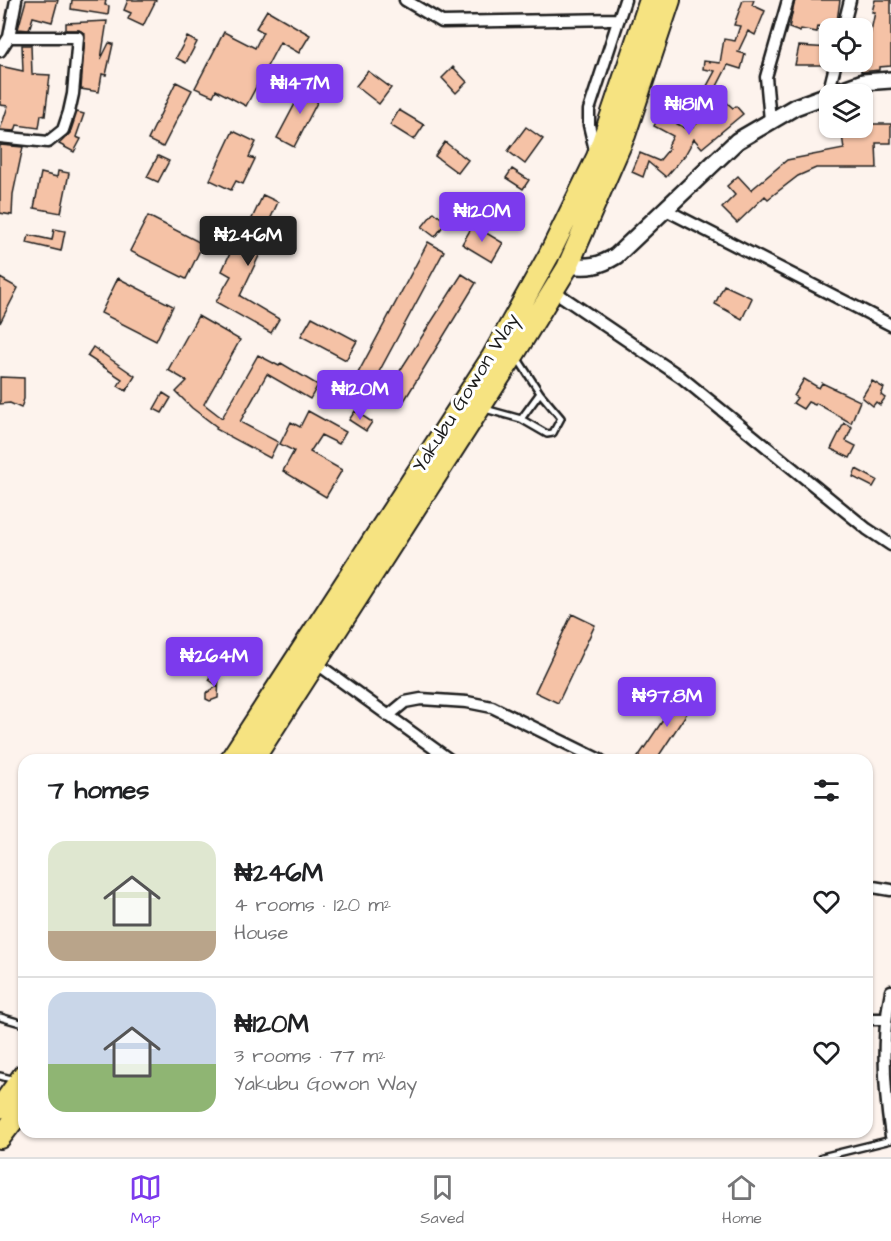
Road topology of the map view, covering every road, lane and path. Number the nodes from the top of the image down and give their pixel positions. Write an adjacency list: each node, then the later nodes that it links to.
1 (16, 0): 10 (street)
2 (405, 0): 9 (street)
3 (625, 0): 9 (street)
4 (650, 0): 17 (highway, Yakubu Gowon Way)
5 (670, 0): 19 (highway, Yakubu Gowon Way)
6 (788, 0): 15 (street)
7 (850, 0): 8 (street)
8 (846, 18)
9 (619, 20): 17 (street)
10 (9, 37): 11 (street); 16 (street)
11 (0, 51)
12 (891, 80): 13 (street)
13 (857, 84)
14 (819, 98): 15 (street)
15 (770, 120): 18 (street)
16 (0, 137)
17 (597, 157): 27 (highway, Yakubu Gowon Way)
18 (666, 210): 19 (street); 21 (street)
19 (568, 265): 20 (highway, Yakubu Gowon Way)
20 (554, 291): 22 (highway, Yakubu Gowon Way); 26 (street)
21 (891, 325)
22 (514, 354): 23 (lane); 24 (highway, Yakubu Gowon Way)
23 (540, 393): 25 (lane); 25 (lane)
24 (480, 407): 25 (lane); 28 (highway, Yakubu Gowon Way)
25 (521, 419)
26 (891, 545)
27 (332, 601): 28 (highway); 31 (highway, Yakubu Gowon Way)
28 (349, 611): 29 (highway, Yakubu Gowon Way)
29 (316, 663): 30 (street); 32 (highway, Yakubu Gowon Way)
30 (388, 716): 33 (street); 34 (street)
31 (234, 754)
32 (257, 754)
33 (442, 754)
34 (588, 754)
35 (873, 887): 36 (street)
36 (891, 890)
37 (891, 991): 40 (street)
38 (0, 1017): 41 (lane)
39 (873, 1019): 40 (street)
40 (885, 1019): 42 (street)
41 (18, 1022)
42 (888, 1040): 48 (street)
43 (0, 1076): 44 (lane)
44 (18, 1078)
45 (18, 1083): 46 (highway)
46 (0, 1108)
47 (18, 1115): 49 (highway)
48 (891, 1136)
49 (0, 1138)
50 (891, 1140): 51 (lane)
51 (822, 1157)

